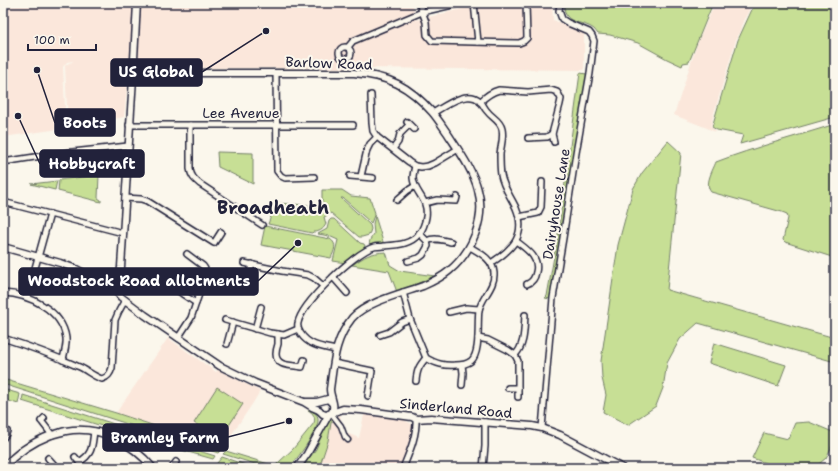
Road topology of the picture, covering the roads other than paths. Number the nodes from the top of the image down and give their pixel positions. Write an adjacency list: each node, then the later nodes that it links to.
1 (137, 3): 10 (street)
2 (419, 3): 7 (street)
3 (461, 3): 7 (street)
4 (474, 3): 8 (street)
5 (560, 3): 110 (street, Dairyhouse Lane)
6 (526, 4): 8 (street)
7 (422, 12): 8 (street); 9 (street)
8 (478, 42)
9 (348, 47)
10 (135, 73): 11 (street, Barlow Road); 16 (street)
11 (276, 73): 14 (street, Barlow Road); 18 (street)
12 (371, 95): 21 (street)
13 (480, 102): 14 (street); 20 (street); 42 (street)
14 (433, 113): 25 (street, Barlow Road)
15 (353, 124): 18 (street, Lee Avenue)
16 (129, 125): 17 (street, Lee Avenue); 24 (street)
17 (190, 125): 18 (street, Lee Avenue); 44 (street)
18 (276, 125): 31 (street)
19 (414, 129): 26 (street)
20 (552, 134): 22 (street); 23 (street)
21 (377, 137): 26 (street); 30 (street)
22 (528, 138)
23 (554, 142)
24 (128, 146): 27 (street); 36 (street)
25 (458, 149): 28 (street); 52 (street, Barlow Road)
26 (393, 150): 28 (street)
27 (3, 162)
28 (415, 166): 34 (street)
29 (350, 176): 30 (street)
30 (361, 176): 32 (street)
31 (314, 177)
32 (373, 178)
33 (542, 182): 40 (street)
34 (416, 186): 37 (street); 39 (street)
35 (457, 197): 39 (street)
36 (125, 198): 45 (street); 46 (street)
37 (397, 200)
38 (3, 202): 41 (street)
39 (425, 203): 47 (street)
40 (538, 213): 42 (street); 43 (street)
41 (50, 214): 46 (street); 54 (street)
42 (519, 217): 49 (street)
43 (543, 218)
44 (262, 225)
45 (221, 232)
46 (123, 233): 64 (street)
47 (419, 233): 48 (street); 59 (street)
48 (427, 241): 50 (street); 55 (street)
49 (516, 241): 57 (street); 62 (street)
50 (451, 242)
51 (3, 247): 54 (street, Sinderland Road)
52 (470, 247): 57 (street); 65 (street, Barlow Road)
53 (187, 254): 70 (street)
54 (39, 256): 64 (street, Sinderland Road); 68 (street)
55 (408, 261)
56 (244, 263): 58 (street)
57 (491, 263): 72 (street)
58 (252, 264): 61 (street); 63 (street)
59 (333, 277): 63 (street); 66 (street)
60 (165, 280): 70 (street)
61 (248, 281)
62 (527, 284)
63 (323, 286): 79 (street)
64 (116, 292): 69 (street, Sinderland Road)
65 (403, 292): 75 (street); 86 (street, Barlow Road)
66 (347, 293)
67 (3, 294): 68 (street)
68 (27, 298): 89 (street)
69 (125, 300): 83 (street, Sinderland Road); 89 (street)
70 (196, 303): 83 (street)
71 (261, 307): 78 (street)
72 (480, 309): 73 (street); 84 (street)
73 (449, 312)
74 (524, 315): 87 (street)
75 (410, 319): 81 (street); 88 (street)
76 (225, 320): 77 (street)
77 (233, 322): 78 (street); 85 (street)
78 (255, 329): 80 (street)
79 (298, 329): 80 (street); 86 (street)
80 (278, 334): 90 (street)
81 (380, 335)
82 (3, 338): 89 (street)
83 (178, 338): 101 (street, Sinderland Road)
84 (478, 338): 87 (street); 92 (street)
85 (227, 344)
86 (336, 350): 91 (street, Barlow Road)
87 (515, 355): 96 (street)
88 (426, 358): 92 (street); 93 (street)
89 (63, 360)
90 (304, 360)
91 (334, 363): 97 (street, Barlow Road); 98 (street)
92 (462, 365): 94 (street)
93 (416, 381)
94 (462, 385)
95 (508, 388): 96 (street)
96 (518, 388): 99 (street)
97 (330, 389): 100 (street, Barlow Road); 102 (street, Barlow Road)
98 (368, 396)
99 (518, 397)
100 (322, 401): 101 (street, Sinderland Road); 102 (street, Sinderland Road); 104 (street)
101 (304, 402): 104 (street, Sinderland Road)
102 (333, 404): 103 (street, Sinderland Road); 105 (street)
103 (343, 409): 105 (street, Sinderland Road); 107 (street, Sinderland Road)
104 (320, 411): 105 (street, Sinderland Road); 109 (street)
105 (331, 413): 109 (street); 115 (street)
106 (44, 418): 113 (street)
107 (416, 419): 108 (street, Sinderland Road); 124 (street)
108 (485, 422): 110 (street, Sinderland Road); 125 (street)
109 (321, 428): 120 (street)
110 (542, 428): 126 (street, Sinderland Road)
111 (4, 429): 114 (street)
112 (94, 431): 113 (street); 117 (street); 122 (street)
113 (52, 435): 119 (street)
114 (3, 438)
115 (348, 440)
116 (48, 458): 121 (street)
117 (79, 462)
118 (176, 462): 123 (street)
119 (4, 465)
120 (297, 467)
121 (57, 468)
122 (153, 468)
123 (172, 468)
124 (404, 468)
125 (483, 468)
126 (622, 468)

